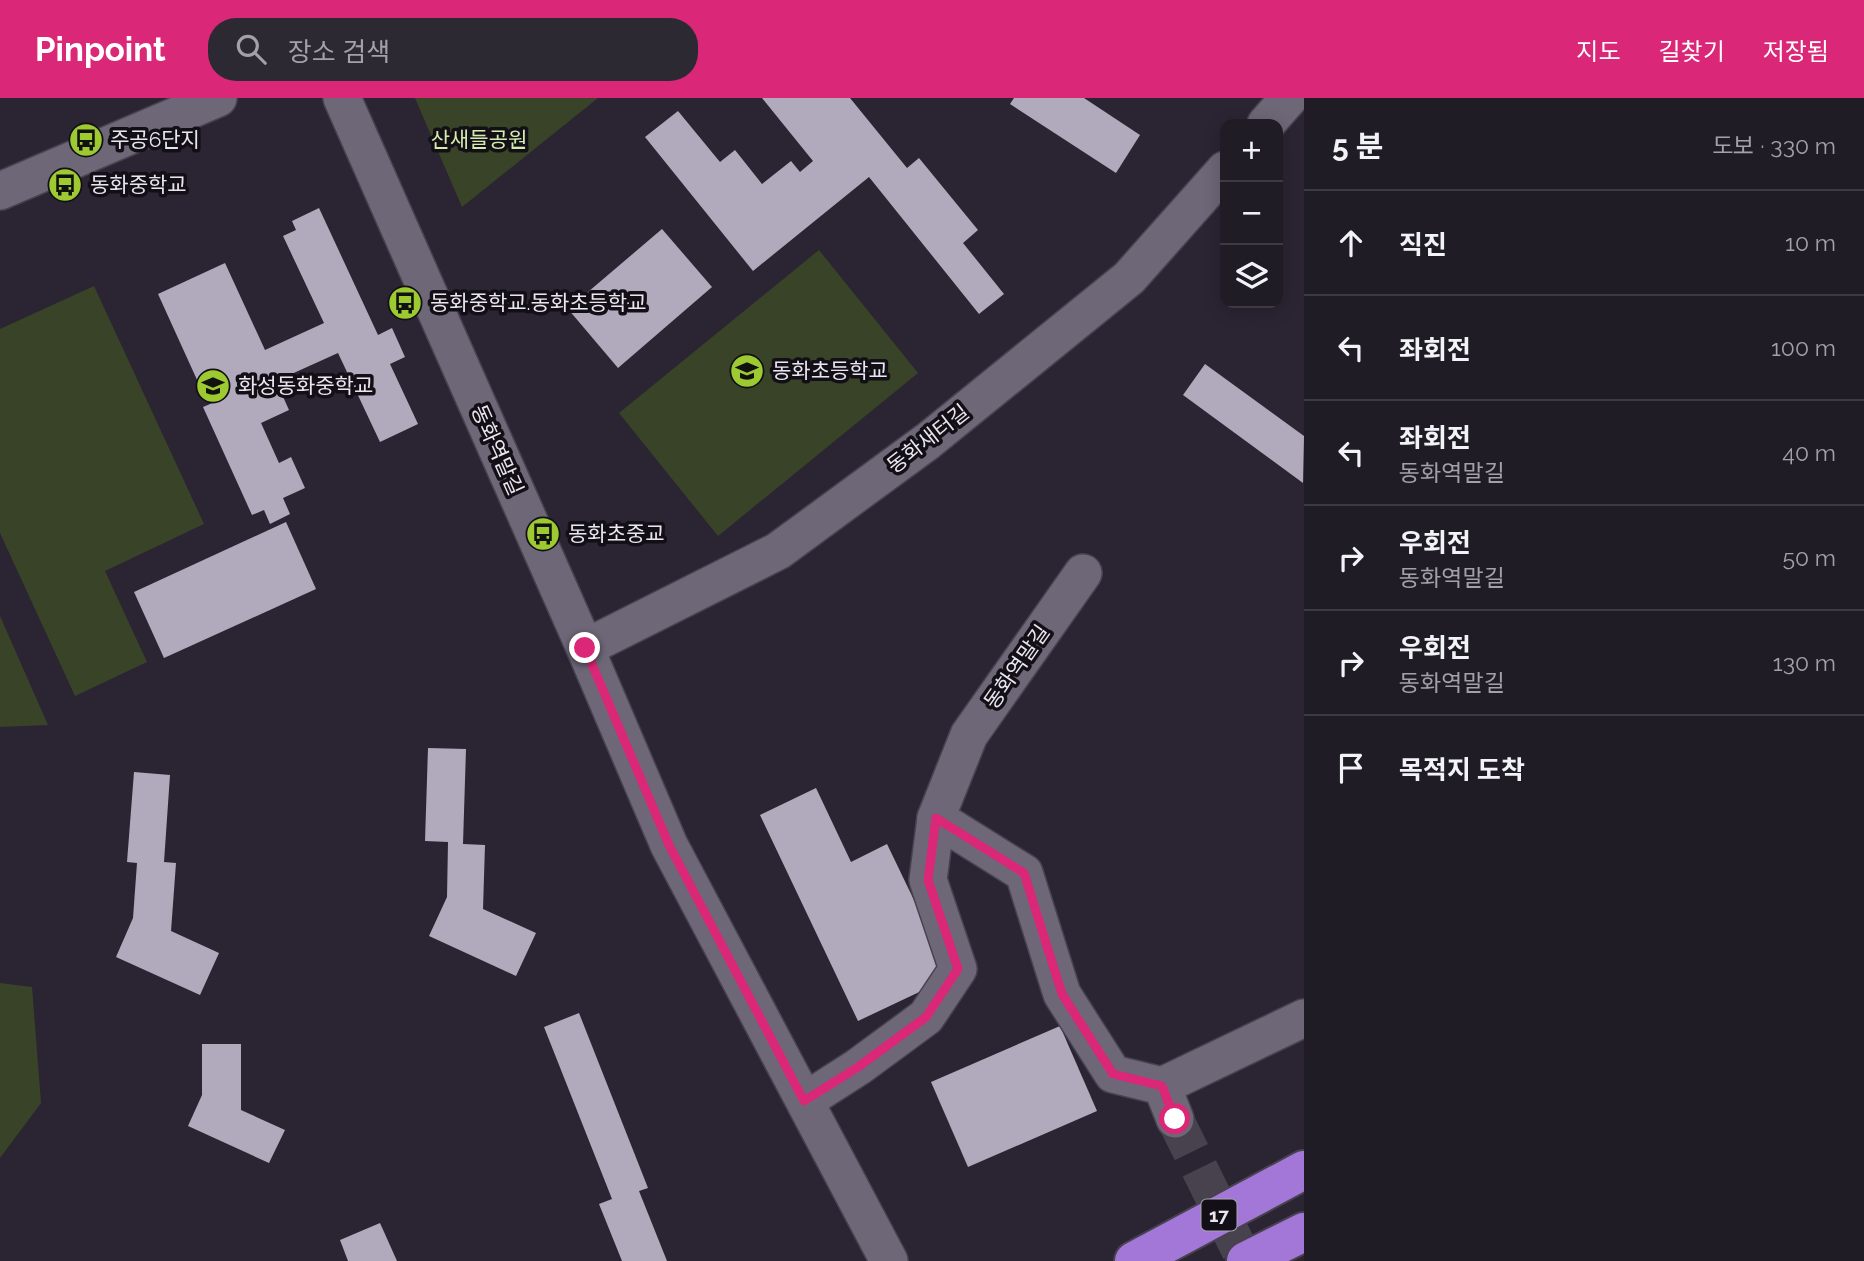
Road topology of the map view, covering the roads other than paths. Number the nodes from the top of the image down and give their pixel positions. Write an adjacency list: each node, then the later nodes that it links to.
1 (218, 98): 6 (street)
2 (342, 98): 8 (street, 동화역말길)
3 (1289, 98): 4 (street)
4 (1270, 119)
5 (1220, 176): 8 (street, 동화새터길)
6 (0, 191)
7 (1083, 573): 9 (street, 동화역말길)
8 (585, 648): 11 (street, 동화역말길)
9 (936, 818): 10 (street); 11 (street, 동화역말길)
10 (1304, 1018)
11 (804, 1101): 14 (street, 동화역말길)
12 (1304, 1170): 15 (highway, 17)
13 (1304, 1232): 16 (highway, 17)
14 (889, 1261)
15 (1134, 1261)
16 (1246, 1261)

